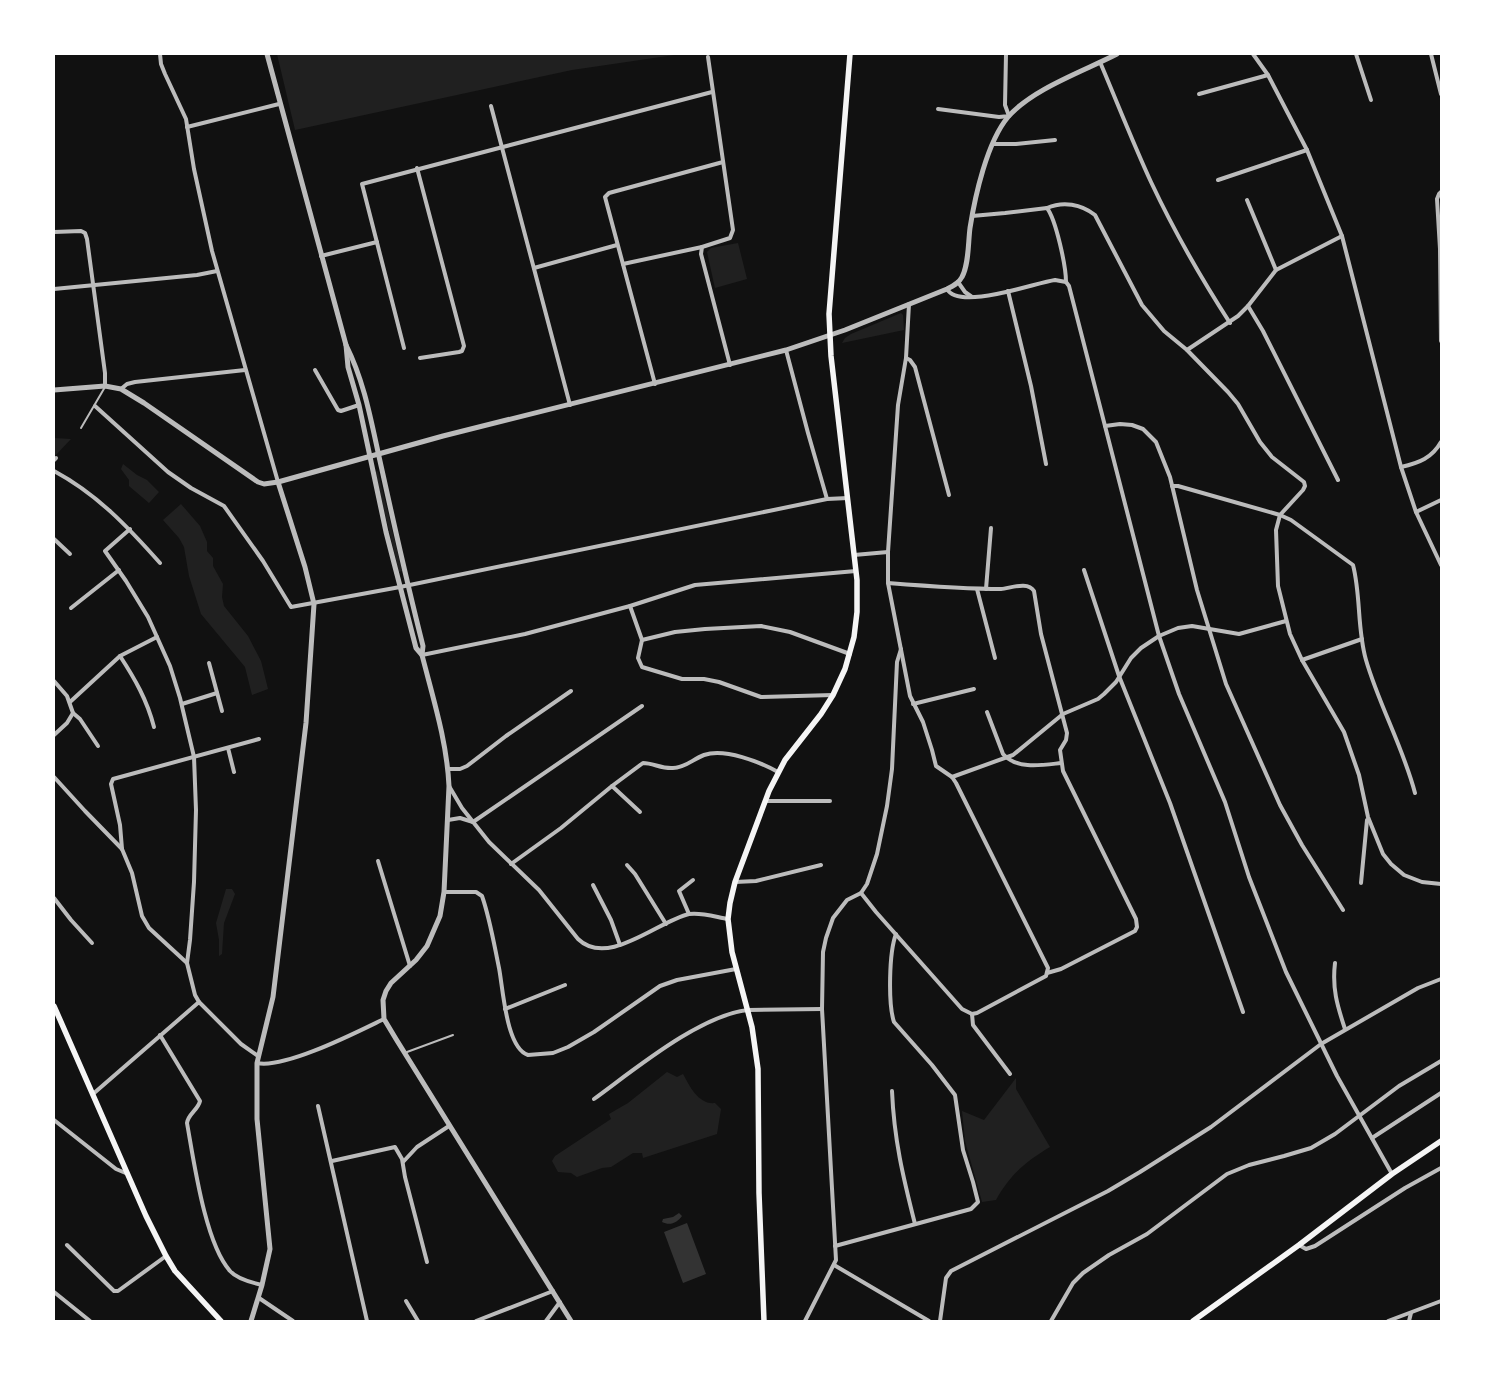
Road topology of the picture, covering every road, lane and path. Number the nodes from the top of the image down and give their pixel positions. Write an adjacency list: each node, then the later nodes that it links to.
1 (160, 54): 20 (street)
2 (267, 54): 16 (street)
3 (850, 54): 52 (main road)
4 (1006, 54): 19 (street)
5 (1117, 54): 10 (street)
6 (1254, 54): 11 (street)
7 (1356, 54): 15 (street)
8 (1431, 54): 14 (street)
9 (708, 57): 12 (street)
10 (1100, 62): 19 (street); 51 (street)
11 (1268, 75): 13 (street); 24 (street)
12 (712, 92): 23 (street); 25 (street)
13 (1199, 94)
14 (1441, 94)
15 (1372, 100)
16 (279, 104): 20 (street); 37 (street)
17 (491, 106): 23 (street)
18 (938, 109): 19 (street)
19 (1009, 116): 22 (street)
20 (187, 127): 41 (street)
21 (1055, 140): 22 (street)
22 (993, 144): 31 (street)
23 (501, 146): 26 (street); 39 (street)
24 (1307, 150): 27 (street); 33 (street)
25 (723, 162): 35 (street); 36 (street)
26 (417, 168): 34 (street); 58 (street)
27 (1218, 180)
28 (1441, 192): 53 (street)
29 (1247, 200): 40 (street)
30 (1047, 208): 31 (street); 43 (street); 57 (street)
31 (972, 216): 42 (street)
32 (54, 232): 44 (street)
33 (1342, 236): 40 (street); 76 (street)
34 (377, 242): 37 (street); 55 (street)
35 (617, 245): 38 (street); 39 (street)
36 (702, 247): 38 (street); 60 (street)
37 (320, 256): 54 (street)
38 (623, 264): 63 (street)
39 (534, 268): 68 (street)
40 (1276, 270): 50 (street)
41 (217, 272): 44 (street); 61 (street)
42 (958, 282): 46 (street); 48 (street)
43 (1066, 282): 47 (street); 70 (street)
44 (93, 285): 45 (street); 64 (street)
45 (54, 289)
46 (947, 289): 48 (street); 49 (street)
47 (1008, 290): 48 (street); 75 (street)
48 (974, 298)
49 (909, 304): 52 (street); 59 (street)
50 (1248, 306): 51 (street); 78 (street)
51 (1230, 323): 57 (street)
52 (830, 336): 56 (street); 82 (main road)
53 (1441, 341)
54 (346, 345): 67 (street); 73 (street)
55 (404, 348)
56 (786, 350): 60 (street); 83 (street)
57 (1187, 350): 86 (street)
58 (420, 358)
59 (906, 358): 81 (street); 90 (street)
60 (730, 365): 63 (street)
61 (245, 370): 65 (street); 79 (street)
62 (315, 370): 67 (street)
63 (654, 384): 68 (street)
64 (105, 386): 65 (street); 66 (street); 69 (lane)
65 (121, 389): 79 (street)
66 (54, 390)
67 (359, 405): 74 (street)
68 (570, 405): 73 (street)
69 (95, 406): 71 (lane); 103 (street)
70 (1105, 426): 80 (street); 108 (street)
71 (81, 428)
72 (1441, 442): 76 (street)
73 (378, 454): 74 (street); 99 (street)
74 (370, 456): 79 (street); 100 (street)
75 (1046, 464)
76 (1401, 467): 85 (street)
77 (54, 471): 88 (street)
78 (1338, 480)
79 (278, 482): 103 (street)
80 (1172, 486): 86 (street); 107 (street)
81 (949, 495)
82 (848, 498): 83 (street); 92 (main road)
83 (827, 499): 99 (street)
84 (1441, 500): 85 (street)
85 (1416, 512): 94 (street)
86 (1280, 515): 106 (street); 111 (street)
87 (991, 528): 102 (street)
88 (130, 529): 93 (street); 95 (street)
89 (54, 539): 91 (street)
90 (888, 552): 92 (street); 98 (street)
91 (70, 554)
92 (854, 555): 97 (main road)
93 (160, 563)
94 (1441, 565)
95 (119, 570): 105 (street); 109 (street)
96 (1084, 570): 119 (street)
97 (856, 571): 104 (street); 113 (main road)
98 (888, 583): 101 (street); 112 (street)
99 (408, 586): 100 (street); 115 (street)
100 (400, 587): 103 (street); 115 (street)
101 (977, 589): 102 (street); 116 (street)
102 (986, 589): 132 (street)
103 (314, 604): 195 (street)
104 (630, 606): 110 (street); 115 (street)
105 (71, 608)
106 (1286, 621): 107 (street); 117 (street)
107 (1209, 628): 108 (street); 168 (street)
108 (1159, 636): 119 (street); 193 (street)
109 (157, 637): 114 (street); 126 (street)
110 (642, 640): 113 (street); 124 (street)
111 (1362, 640): 117 (street); 148 (street)
112 (901, 649): 127 (street); 166 (street)
113 (850, 654): 124 (main road)
114 (120, 656): 125 (street); 133 (street)
115 (422, 656): 141 (street)
116 (995, 658)
117 (1302, 660): 152 (street)
118 (209, 663): 123 (street)
119 (1119, 676): 132 (street); 187 (street)
120 (54, 681): 125 (street)
121 (974, 689): 127 (street)
122 (571, 691): 141 (street)
123 (217, 693): 126 (street); 129 (street)
124 (833, 695): 143 (main road)
125 (70, 702): 131 (street)
126 (182, 704): 138 (street)
127 (913, 704): 145 (street)
128 (642, 706): 154 (street)
129 (222, 710)
130 (987, 712): 139 (street)
131 (73, 713): 134 (street); 136 (street)
132 (1063, 714): 139 (street); 140 (street)
133 (154, 727)
134 (54, 735)
135 (258, 739): 137 (street)
136 (98, 746)
137 (228, 748): 138 (street); 142 (street)
138 (194, 757): 155 (street); 175 (street)
139 (1006, 758): 140 (street); 145 (street)
140 (1061, 763): 179 (street)
141 (448, 769): 146 (street)
142 (234, 772)
143 (778, 772): 147 (street); 149 (main road)
144 (54, 776): 155 (street)
145 (952, 777): 179 (street)
146 (449, 786): 153 (street); 154 (street)
147 (612, 786): 151 (street); 157 (street)
148 (1415, 793)
149 (766, 800): 150 (street); 161 (main road)
150 (830, 801)
151 (640, 812)
152 (1368, 817): 162 (street); 163 (street)
153 (448, 820): 154 (street); 165 (street)
154 (473, 822): 157 (street)
155 (122, 849): 175 (street)
156 (378, 862): 177 (street)
157 (511, 864): 174 (street)
158 (626, 865): 171 (street)
159 (821, 865): 161 (street)
160 (693, 880): 169 (street)
161 (735, 882): 170 (main road)
162 (1361, 882)
163 (1441, 884)
164 (593, 885): 174 (street)
165 (444, 892): 177 (street); 184 (street)
166 (861, 893): 172 (street); 185 (street)
167 (54, 898): 173 (street)
168 (1343, 910)
169 (689, 914): 170 (street); 171 (street)
170 (728, 919): 178 (main road)
171 (666, 924): 174 (street)
172 (896, 934): 188 (street); 214 (street)
173 (92, 943)
174 (620, 945)
175 (187, 963): 182 (street)
176 (1335, 963): 190 (street)
177 (410, 966): 189 (street)
178 (736, 969): 184 (street); 186 (main road)
179 (1047, 973): 188 (street)
180 (1441, 978): 190 (street)
181 (565, 985): 184 (street)
182 (199, 1002): 191 (street); 195 (street)
183 (54, 1006): 201 (main road)
184 (505, 1009)
185 (822, 1009): 186 (street); 217 (street)
186 (748, 1010): 202 (street); 238 (main road)
187 (1243, 1012)
188 (972, 1014): 198 (street)
189 (384, 1019): 194 (street); 197 (street)
190 (1345, 1029): 193 (street)
191 (160, 1035): 201 (street); 221 (street)
192 (453, 1035): 194 (lane)
193 (1321, 1044): 204 (street); 241 (street)
194 (404, 1053): 206 (street)
195 (258, 1056): 197 (street)
196 (1441, 1061): 204 (street)
197 (257, 1064): 221 (street)
198 (1010, 1074)
199 (892, 1091): 214 (street)
200 (1441, 1093): 207 (street)
201 (93, 1094): 212 (main road)
202 (594, 1099)
203 (318, 1106): 209 (street)
204 (1359, 1116): 207 (street); 242 (street)
205 (54, 1120): 212 (street)
206 (449, 1126): 210 (street); 222 (street)
207 (1372, 1138): 213 (street)
208 (1441, 1141): 213 (main road)
209 (332, 1161): 210 (street); 233 (street)
210 (403, 1162): 219 (street)
211 (1441, 1168): 215 (street)
212 (129, 1174): 218 (main road)
213 (1392, 1174): 215 (main road)
214 (915, 1224): 217 (street)
215 (1299, 1244): 243 (main road)
216 (67, 1245): 218 (street)
217 (835, 1246): 220 (street)
218 (166, 1256): 230 (main road)
219 (427, 1262)
220 (834, 1265): 239 (street); 240 (street)
221 (262, 1285): 224 (street)
222 (554, 1291): 227 (street); 235 (street)
223 (54, 1292): 229 (street)
224 (259, 1298): 231 (street); 232 (street)
225 (406, 1301): 234 (street)
226 (1441, 1301): 228 (street)
227 (560, 1302): 236 (street); 237 (street)
228 (1410, 1313): 244 (street); 245 (street)
229 (90, 1321)
230 (221, 1321)
231 (251, 1321)
232 (293, 1321)
233 (367, 1321)
234 (418, 1321)
235 (476, 1321)
236 (546, 1321)
237 (571, 1321)
238 (764, 1321)
239 (805, 1321)
240 (929, 1321)
241 (940, 1321)
242 (1051, 1321)
243 (1193, 1321)
244 (1388, 1321)
245 (1409, 1321)

